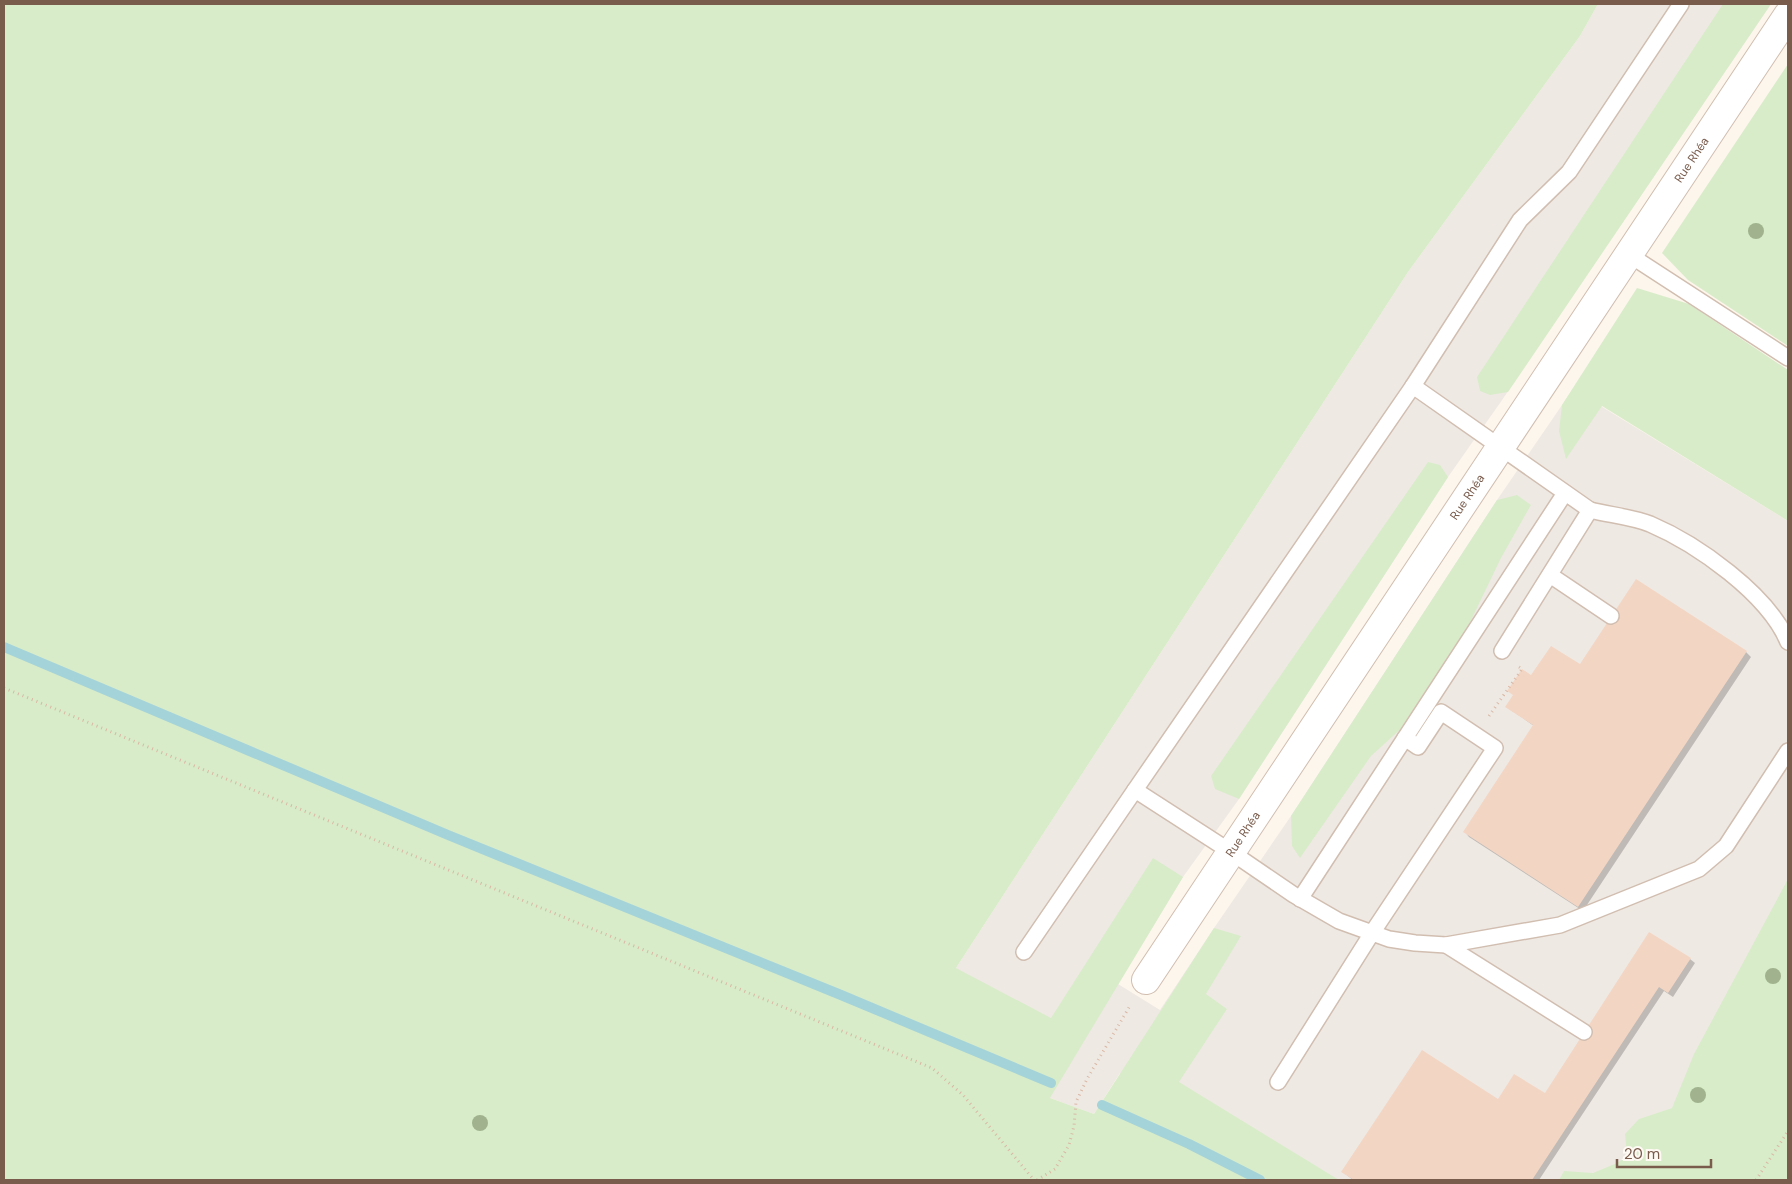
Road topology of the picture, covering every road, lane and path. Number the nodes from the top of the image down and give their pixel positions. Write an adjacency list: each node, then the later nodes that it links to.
1 (1681, 4): 5 (lane)
2 (1788, 15): 3 (street, Rue Rhéa)
3 (1628, 254): 4 (lane); 6 (street, Rue Rhéa)
4 (1788, 358)
5 (1413, 386): 6 (lane); 18 (lane)
6 (1501, 447): 7 (lane); 19 (street, Rue Rhéa)
7 (1565, 493): 8 (lane); 16 (lane)
8 (1590, 510): 9 (lane); 11 (lane)
9 (1550, 575): 10 (lane); 12 (lane)
10 (1611, 616)
11 (1788, 642)
12 (1502, 651)
13 (1522, 669): 15 (path)
14 (4, 688): 28 (path)
15 (1476, 735): 16 (lane); 21 (lane)
16 (1404, 738): 20 (lane)
17 (1788, 751): 22 (lane)
18 (1135, 790): 19 (lane); 23 (lane)
19 (1231, 852): 20 (lane); 24 (street, Rue Rhéa)
20 (1300, 899): 21 (lane)
21 (1372, 933): 22 (lane); 26 (lane)
22 (1446, 945): 25 (lane)
23 (1024, 952)
24 (1146, 980): 28 (path)
25 (1584, 1032)
26 (1278, 1082)
27 (1788, 1131): 29 (path)
28 (1035, 1180)
29 (1756, 1180)

